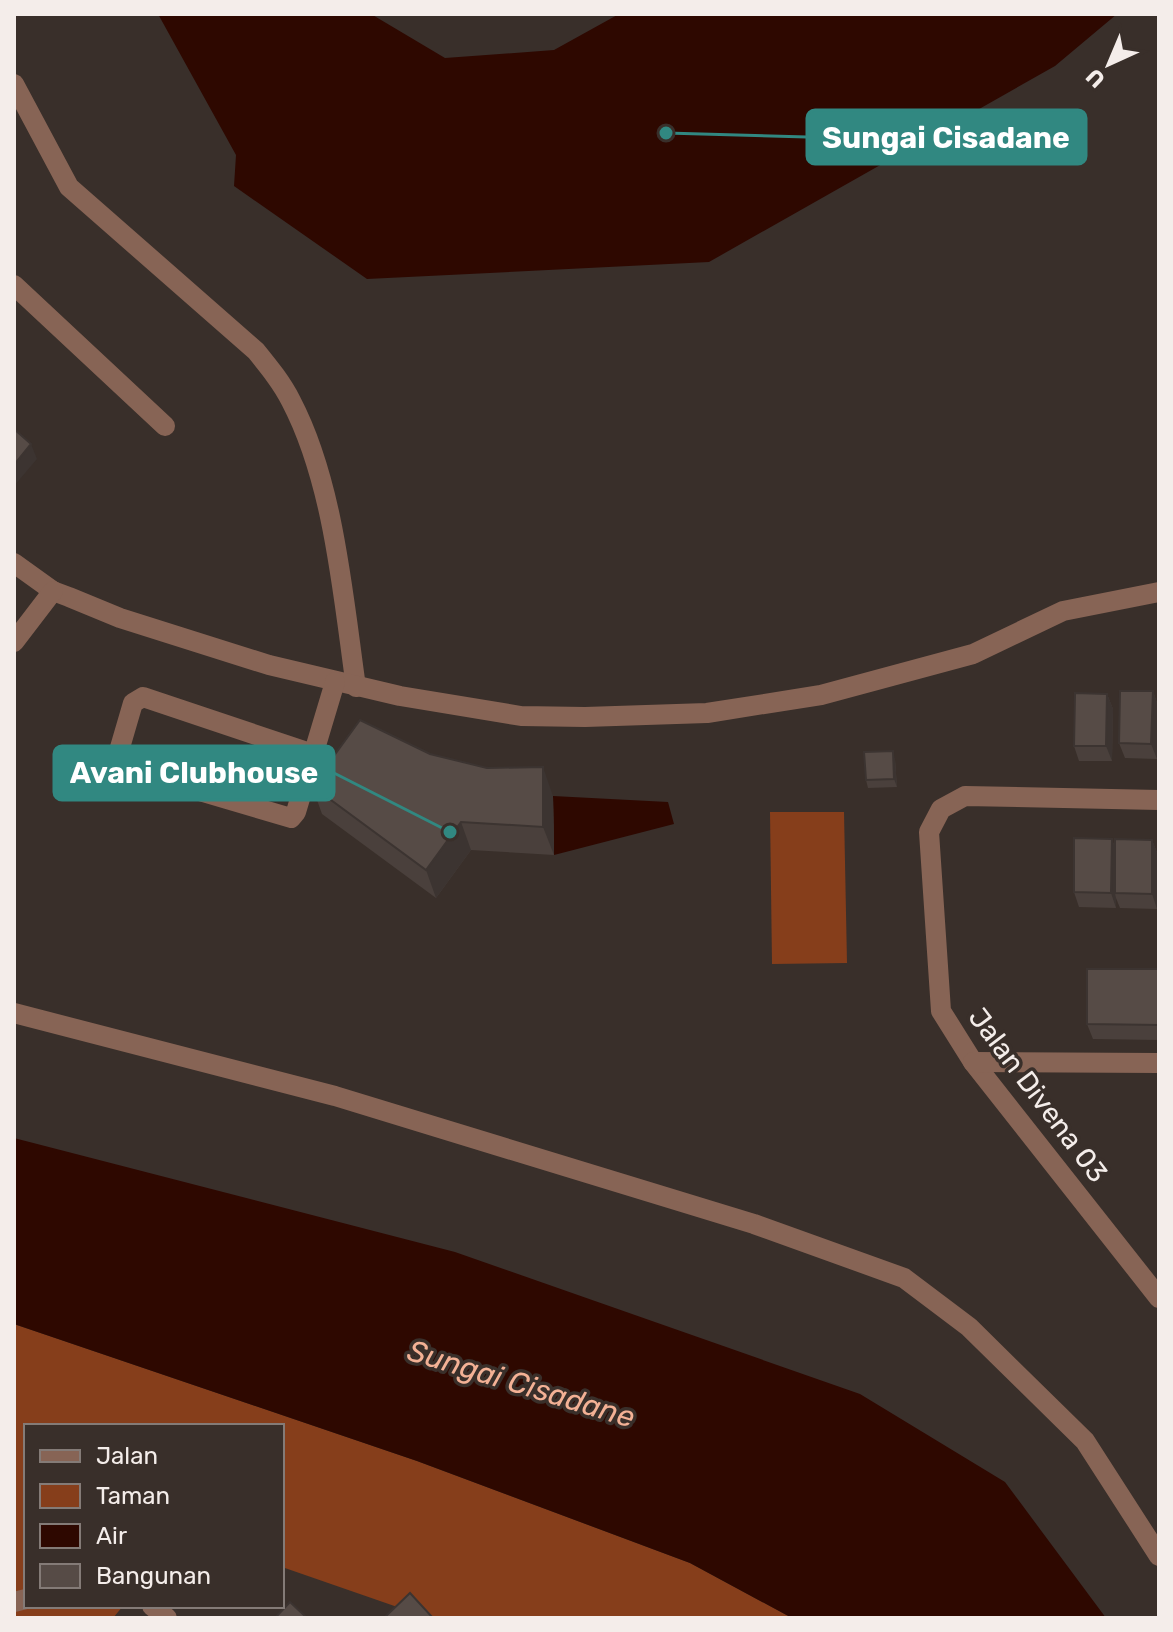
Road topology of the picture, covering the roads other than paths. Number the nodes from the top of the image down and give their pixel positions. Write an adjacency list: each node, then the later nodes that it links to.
1 (14, 84): 9 (street)
2 (14, 285): 3 (street)
3 (165, 426)
4 (14, 563): 5 (street)
5 (53, 591): 7 (street); 8 (street)
6 (1159, 592): 9 (street)
7 (14, 642)
8 (335, 682): 9 (street); 10 (street)
9 (356, 687)
10 (313, 754): 12 (street); 12 (street)
11 (84, 757): 12 (street)
12 (114, 768)
13 (1159, 800): 15 (street, Jalan Divena 03)
14 (14, 1013): 18 (street)
15 (973, 1062): 16 (street); 17 (street, Jalan Divena 03)
16 (1159, 1063)
17 (1159, 1298)
18 (1159, 1556)

